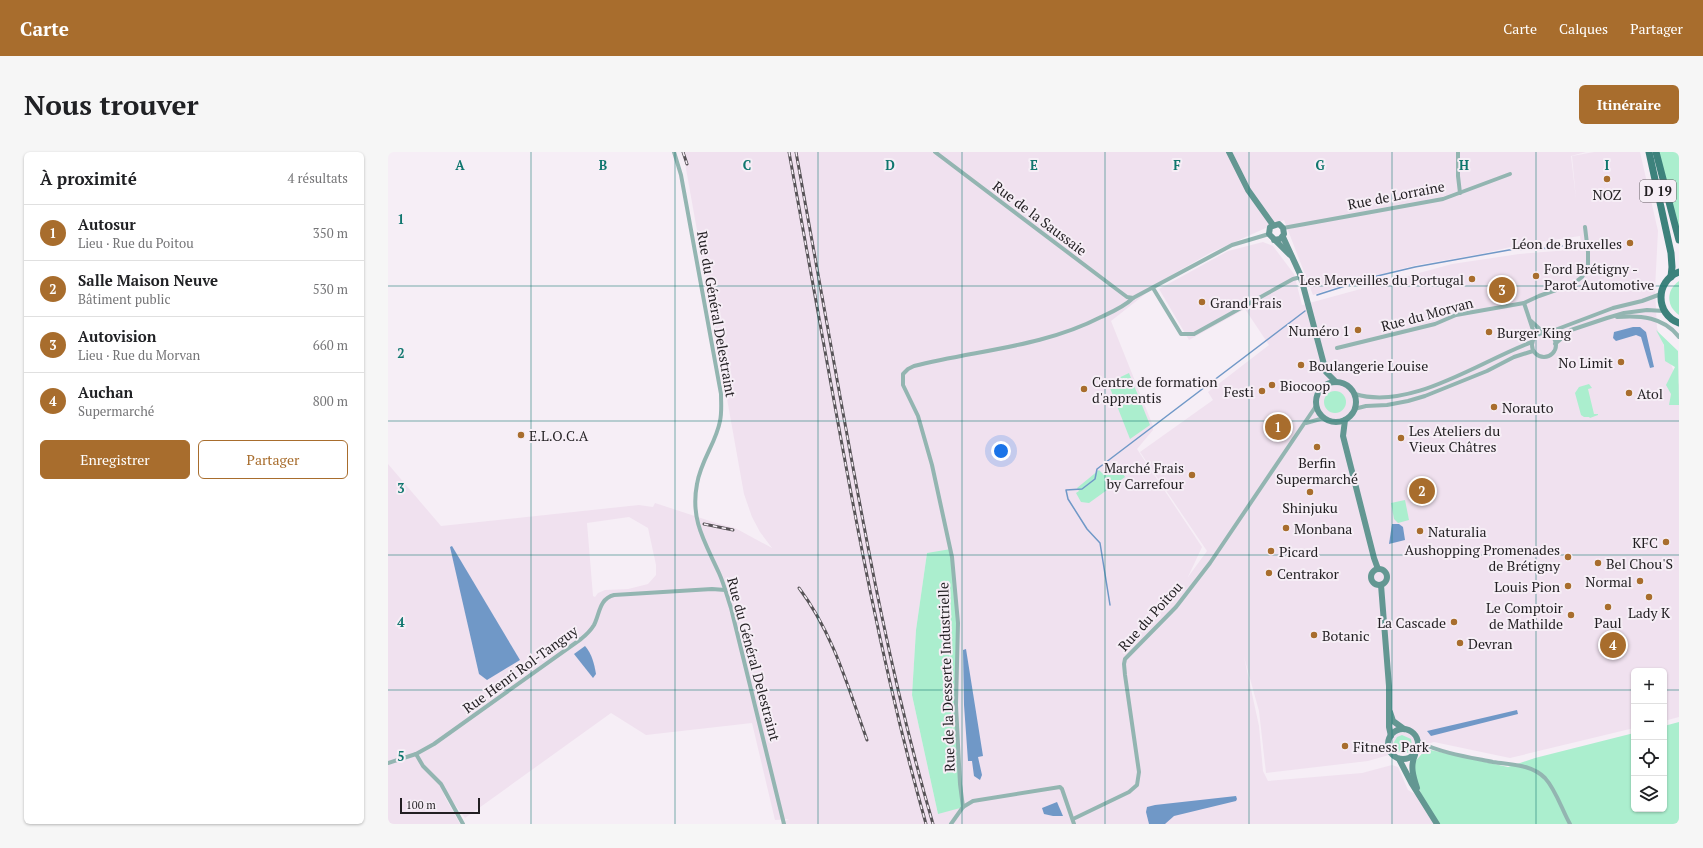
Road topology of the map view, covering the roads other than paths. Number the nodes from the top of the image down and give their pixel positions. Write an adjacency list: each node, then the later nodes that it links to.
1 (674, 152): 48 (street, Rue du Général Delestraint)
2 (935, 152): 22 (street, Rue de la Saussaie)
3 (1229, 152): 9 (street)
4 (1458, 152): 8 (street)
5 (1649, 152): 19 (main road, D 19)
6 (1656, 152): 15 (main road, D 19)
7 (1510, 174): 8 (street, Rue de Lorraine)
8 (1460, 193): 11 (street, Rue de Lorraine)
9 (1273, 225): 11 (street); 12 (street)
10 (1585, 227): 23 (street, Rue du Morvan)
11 (1283, 228): 13 (street)
12 (1269, 234): 14 (street); 20 (street, Rue de la Desserte Industrielle)
13 (1283, 237): 14 (street); 16 (street)
14 (1274, 240): 16 (street)
15 (1679, 240)
16 (1294, 259): 18 (street)
17 (1679, 272): 19 (main road)
18 (1301, 277): 20 (street); 35 (street)
19 (1671, 277): 21 (main road)
20 (1153, 288): 22 (street, Rue de la Desserte Industrielle)
21 (1661, 294): 24 (main road); 28 (street)
22 (1133, 298): 58 (street, Rue de la Desserte Industrielle)
23 (1524, 303): 26 (street); 33 (street, Rue du Morvan)
24 (1664, 311): 25 (street); 27 (main road)
25 (1607, 318): 30 (street); 32 (street)
26 (1531, 321): 28 (street); 29 (street)
27 (1679, 323)
28 (1545, 333): 29 (street); 32 (street)
29 (1536, 336): 31 (street)
30 (1679, 337)
31 (1532, 342): 34 (street); 38 (street)
32 (1556, 344): 34 (street)
33 (1337, 348)
34 (1533, 351): 40 (street)
35 (1326, 372): 36 (street); 37 (street)
36 (1336, 382): 37 (street); 38 (street)
37 (1323, 386): 39 (street)
38 (1354, 394): 40 (street)
39 (1316, 406): 41 (street); 44 (street, Rue du Poitou)
40 (1354, 409): 42 (street)
41 (1324, 418): 43 (street); 44 (street)
42 (1345, 420): 43 (street); 45 (street)
43 (1335, 422): 45 (street)
44 (1306, 423): 59 (street, Rue du Poitou)
45 (1343, 436): 46 (street)
46 (1378, 569): 47 (street); 47 (street)
47 (1381, 585): 49 (street)
48 (725, 590): 53 (street, Rue Henri Rol-Tanguy); 61 (street, Rue du Général Delestraint)
49 (1389, 710): 50 (street); 51 (street)
50 (1404, 729): 51 (street); 52 (street)
51 (1390, 736): 55 (street)
52 (1419, 742): 54 (street); 64 (street)
53 (416, 754): 56 (street, Rue Henri Rol-Tanguy); 60 (street)
54 (1415, 754): 55 (street); 57 (street)
55 (1399, 759): 57 (street)
56 (388, 763)
57 (1420, 797): 63 (street)
58 (963, 807): 59 (street); 62 (street)
59 (1074, 822)
60 (463, 824)
61 (784, 824)
62 (951, 824)
63 (1437, 824)
64 (1570, 824)

